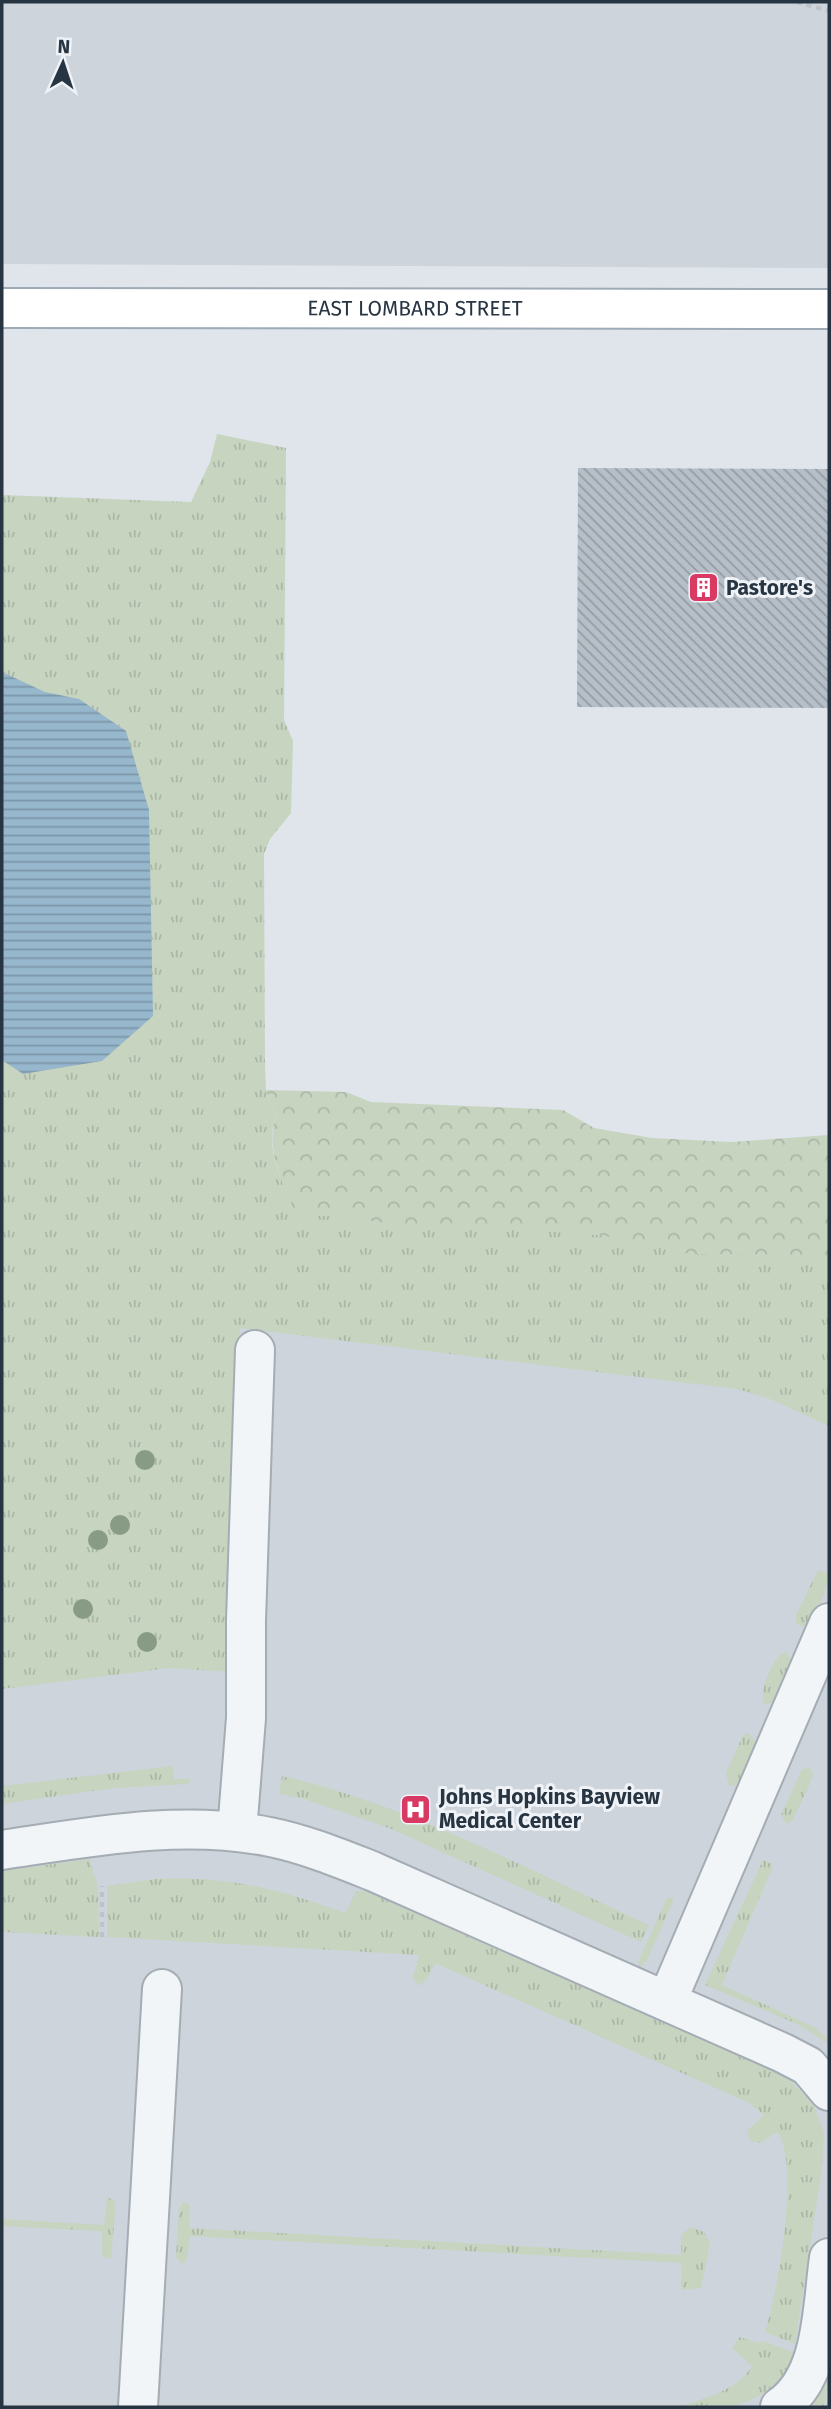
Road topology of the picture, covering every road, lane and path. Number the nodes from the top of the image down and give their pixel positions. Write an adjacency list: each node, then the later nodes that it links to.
1 (797, 2): 2 (path)
2 (829, 11)
3 (2, 308): 4 (main road, EAST LOMBARD STREET)
4 (829, 309)
5 (255, 1350): 7 (lane)
6 (829, 1623): 12 (lane)
7 (237, 1832): 8 (lane); 12 (lane)
8 (2, 1850)
9 (102, 1886): 10 (path)
10 (102, 1937)
11 (162, 1989): 15 (lane)
12 (667, 2001): 13 (lane)
13 (829, 2091)
14 (829, 2258): 16 (lane)
15 (138, 2407)
16 (780, 2407)

